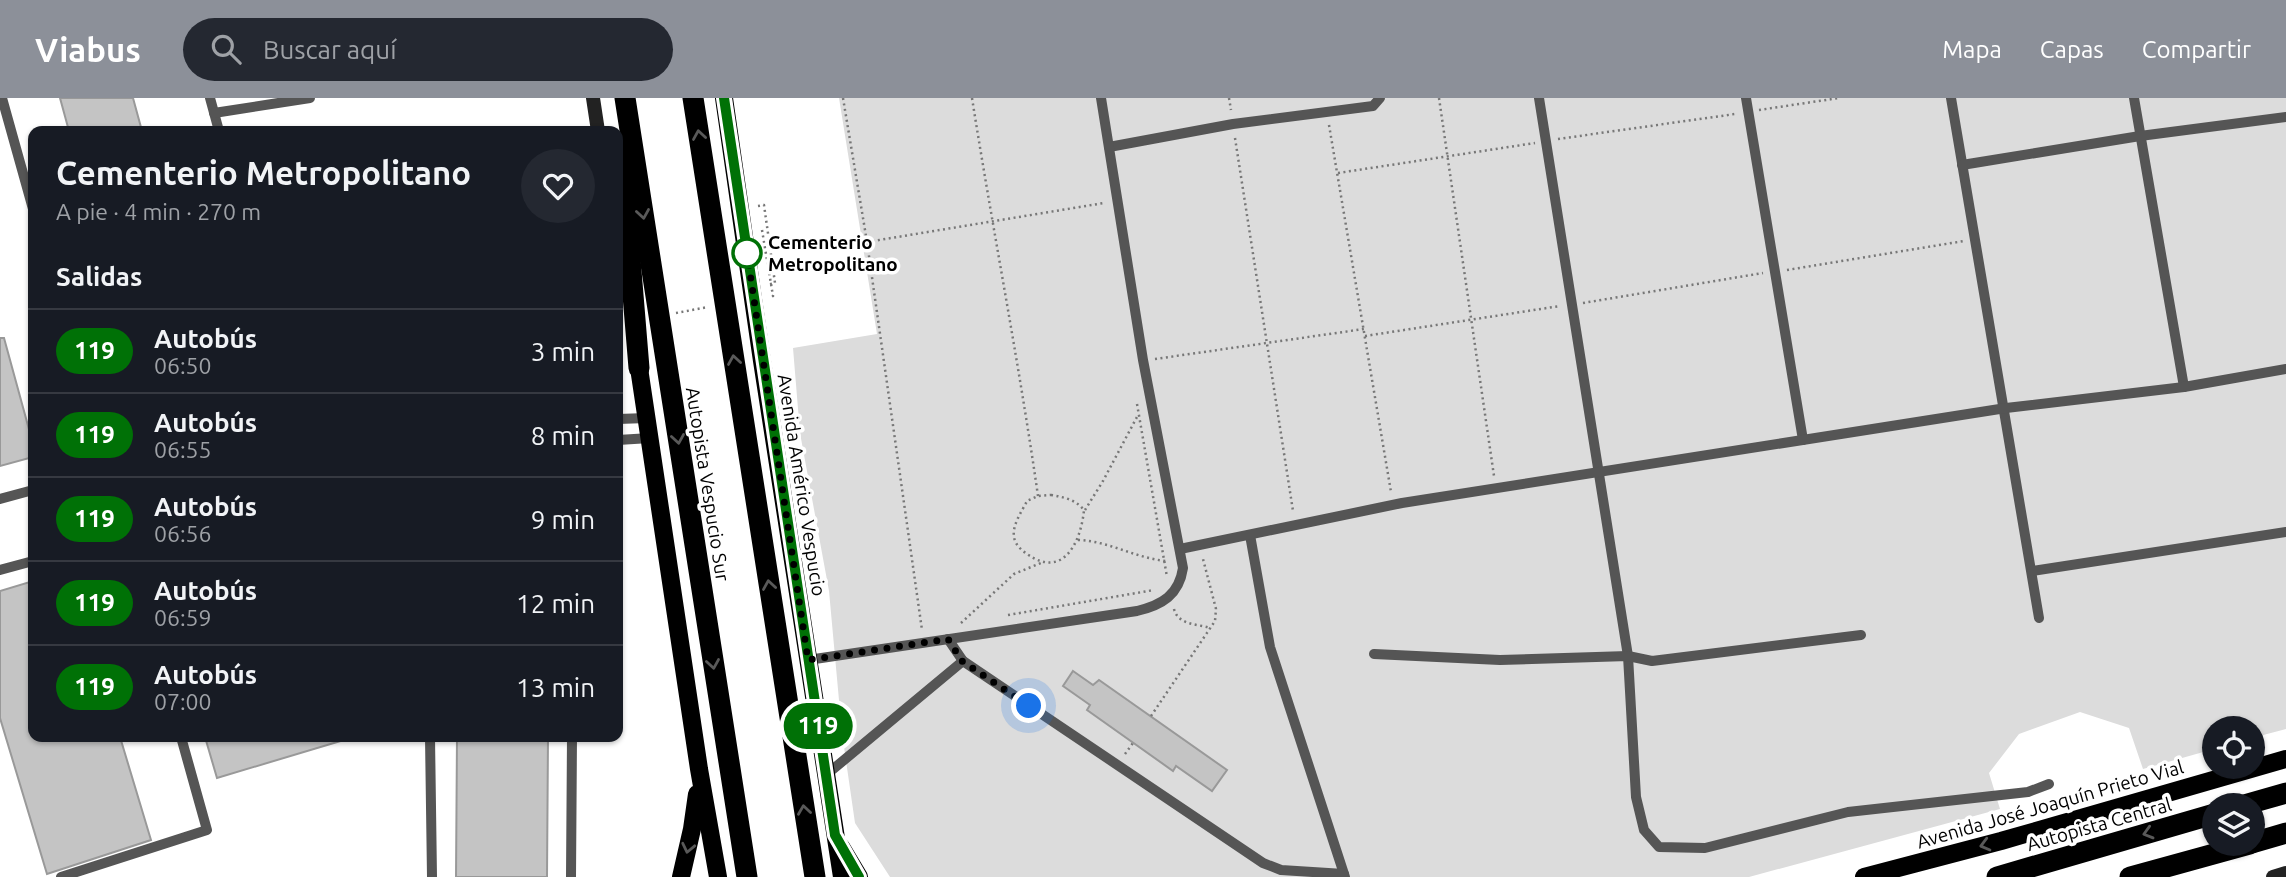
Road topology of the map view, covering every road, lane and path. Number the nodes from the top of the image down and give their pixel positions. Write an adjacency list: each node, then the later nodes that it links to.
1 (2, 98): 35 (lane)
2 (210, 98): 21 (lane)
3 (310, 98): 21 (lane)
4 (593, 98): 26 (main road)
5 (618, 98): 27 (highway)
6 (625, 98): 111 (highway, Autopista Vespucio Sur, one-way to 111)
7 (694, 98): 112 (highway, one-way to 7)
8 (724, 98): 87 (main road, Avenida Américo Vespucio)
9 (843, 98): 39 (path)
10 (972, 98): 37 (path)
11 (1101, 98): 30 (lane)
12 (1229, 98): 24 (path)
13 (1380, 98): 22 (lane)
14 (1439, 98): 31 (path)
15 (1539, 98): 29 (lane)
16 (1746, 98): 20 (lane)
17 (1839, 98): 20 (path)
18 (1951, 98): 32 (lane)
19 (2134, 98): 28 (lane)
20 (1748, 112): 29 (path); 40 (lane)
21 (214, 113): 25 (lane)
22 (1327, 113): 24 (lane); 33 (path)
23 (2286, 117): 28 (lane)
24 (1233, 124): 30 (lane); 46 (path)
25 (218, 126)
26 (597, 126)
27 (619, 126)
28 (2140, 136): 32 (lane); 50 (lane)
29 (1546, 141): 31 (path); 42 (lane)
30 (1109, 147): 36 (lane)
31 (1446, 157): 33 (path); 43 (path)
32 (1962, 165): 38 (lane)
33 (1338, 173): 44 (path)
34 (623, 185): 48 (highway)
35 (28, 191)
36 (1118, 201): 37 (path); 47 (lane)
37 (991, 222): 39 (path); 62 (path)
38 (1974, 239): 40 (path); 52 (lane)
39 (867, 242): 84 (path)
40 (1775, 272): 42 (path); 58 (lane)
41 (623, 276): 48 (main road)
42 (1572, 304): 43 (path); 59 (lane)
43 (1471, 320): 45 (path); 60 (path)
44 (1364, 329): 45 (path); 46 (path)
45 (1365, 336): 64 (path)
46 (1267, 343): 47 (path); 66 (path)
47 (1143, 360): 71 (lane)
48 (639, 368): 54 (main road)
49 (2286, 369): 50 (lane)
50 (2184, 387): 52 (lane)
51 (1136, 402): 53 (path)
52 (2006, 408): 58 (lane); 76 (lane)
53 (1138, 415): 65 (path); 72 (path)
54 (647, 418): 55 (lane); 56 (main road)
55 (623, 419)
56 (650, 438): 57 (lane); 94 (main road)
57 (623, 440)
58 (1803, 440): 59 (lane)
59 (1598, 473): 60 (lane); 86 (lane)
60 (1496, 489): 64 (lane)
61 (28, 491): 63 (lane)
62 (1038, 496): 65 (path); 74 (path)
63 (0, 499)
64 (1393, 505): 66 (lane)
65 (1084, 510): 69 (path)
66 (1295, 525): 68 (lane)
67 (2286, 532): 76 (lane)
68 (1250, 535): 70 (lane); 105 (lane)
69 (1078, 540): 72 (path); 74 (path)
70 (1198, 546): 71 (lane); 81 (path)
71 (1180, 549): 77 (lane)
72 (1166, 561): 78 (path)
73 (28, 562): 75 (lane)
74 (1044, 562): 80 (path)
75 (0, 570)
76 (2032, 571): 79 (lane)
77 (1171, 597): 81 (path); 83 (lane)
78 (1000, 617)
79 (2039, 618)
80 (974, 621)
81 (1211, 628): 89 (path)
82 (1861, 635): 86 (lane)
83 (948, 639): 84 (lane); 88 (lane)
84 (919, 643): 87 (lane)
85 (1374, 654): 86 (lane)
86 (1628, 656): 96 (lane)
87 (808, 660): 95 (main road, Avenida Américo Vespucio)
88 (962, 661): 95 (lane); 105 (lane)
89 (1151, 716)
90 (182, 742): 106 (lane)
91 (430, 742): 107 (lane)
92 (572, 742): 108 (lane)
93 (2286, 759): 115 (main road, Avenida José Joaquín Prieto Vial, one-way to 115)
94 (699, 769): 109 (main road, one-way to 109); 110 (main road)
95 (826, 775): 101 (main road, Avenida Américo Vespucio)
96 (2049, 784)
97 (2286, 793): 98 (highway)
98 (2265, 799)
99 (2202, 817): 116 (highway, Autopista Central, one-way to 116)
100 (2286, 833): 102 (highway)
101 (835, 835): 113 (main road, Avenida Américo Vespucio); 114 (main road)
102 (2265, 839)
103 (2205, 856): 117 (highway)
104 (2286, 873): 118 (main road)
105 (1345, 876)
106 (61, 877)
107 (432, 877)
108 (571, 877)
109 (681, 877)
110 (718, 877)
111 (747, 877)
112 (815, 877)
113 (842, 877)
114 (859, 877)
115 (1864, 877)
116 (1997, 877)
117 (2130, 877)
118 (2273, 877)

